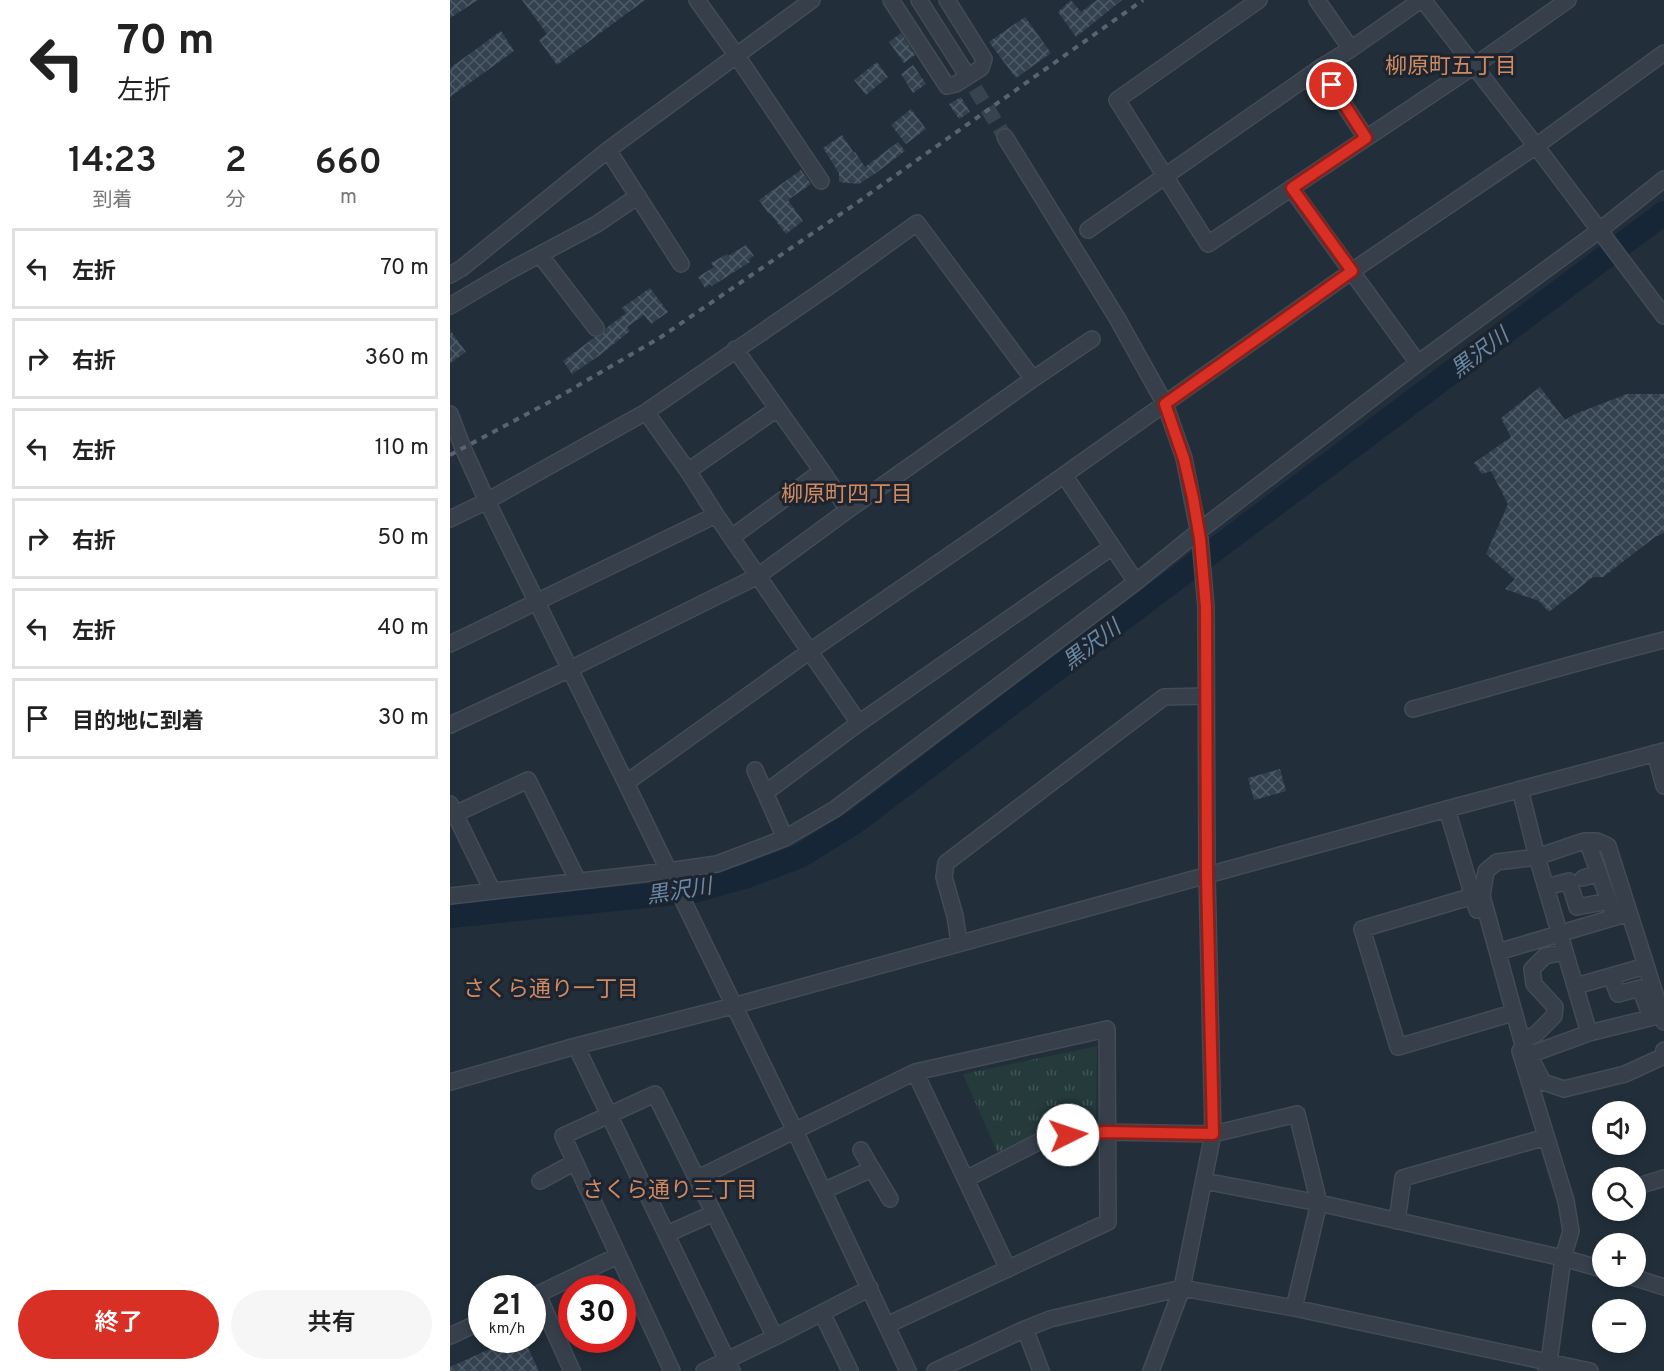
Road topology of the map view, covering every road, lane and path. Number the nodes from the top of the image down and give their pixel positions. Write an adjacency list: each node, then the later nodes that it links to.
1 (697, 0): 12 (street)
2 (812, 0): 12 (street)
3 (891, 0): 5 (street)
4 (919, 0): 15 (street)
5 (947, 0)
6 (1259, 0): 20 (street)
7 (1317, 0): 10 (street)
8 (1422, 0): 10 (street); 13 (street)
9 (1568, 0): 13 (street)
10 (1351, 49): 14 (street)
11 (1664, 53): 18 (street)
12 (737, 56): 19 (street); 22 (street)
13 (1474, 66): 17 (street); 18 (street)
14 (1320, 68): 17 (street); 20 (street)
15 (963, 69)
16 (1005, 137): 38 (street)
17 (1366, 138): 23 (street)
18 (1536, 146): 26 (street); 29 (street)
19 (608, 150): 24 (street); 30 (street)
20 (1165, 176): 23 (street); 25 (street)
21 (1664, 179): 26 (street)
22 (821, 181)
23 (1292, 188): 29 (street)
24 (638, 196): 27 (street); 28 (street)
25 (1088, 230)
26 (1602, 232): 32 (street); 36 (street)
27 (540, 255): 31 (street); 33 (street)
28 (681, 264)
29 (1352, 271): 36 (street); 38 (street)
30 (450, 275)
31 (450, 306)
32 (1664, 316)
33 (596, 328)
34 (1092, 339): 37 (street)
35 (735, 350): 37 (street); 39 (street); 40 (street)
36 (1418, 363): 49 (street)
37 (1033, 379): 46 (street)
38 (1165, 404): 44 (street); 49 (street)
39 (777, 409): 42 (street); 43 (street)
40 (646, 412): 42 (street); 45 (street)
41 (450, 414): 45 (street)
42 (688, 471): 47 (street)
43 (822, 471): 46 (street); 50 (street)
44 (1064, 475): 51 (street); 57 (street)
45 (487, 501): 48 (street); 54 (street)
46 (848, 510): 52 (street)
47 (716, 515): 50 (street); 54 (street)
48 (450, 519)
49 (1199, 535): 53 (street); 59 (street)
50 (732, 537): 52 (street)
51 (1112, 547): 53 (street); 61 (street)
52 (758, 576): 57 (street); 58 (street)
53 (1136, 582): 71 (street)
54 (536, 601): 56 (street); 58 (street)
55 (1664, 640): 60 (street)
56 (450, 644)
57 (810, 651): 61 (street); 65 (street)
58 (570, 669): 62 (street); 65 (street)
59 (1206, 696): 76 (street); 86 (street)
60 (1413, 708)
61 (860, 723): 68 (street)
62 (450, 724)
63 (1659, 752): 66 (street); 67 (street)
64 (755, 770): 68 (street)
65 (627, 783): 75 (street)
66 (1664, 786)
67 (1520, 789): 69 (street); 73 (street)
68 (765, 793): 71 (street)
69 (1447, 808): 76 (street); 82 (street)
70 (452, 809): 78 (street); 80 (street)
71 (785, 838): 75 (street)
72 (1587, 841): 73 (street); 74 (street); 84 (street)
73 (1537, 857): 79 (street); 87 (street)
74 (1599, 873): 77 (street); 83 (street)
75 (670, 875): 78 (street); 92 (street)
76 (1207, 876): 86 (street); 105 (street)
77 (1583, 878)
78 (578, 881): 80 (street)
79 (1546, 887): 83 (street); 85 (street)
80 (492, 890): 81 (street)
81 (450, 896)
82 (1473, 896): 93 (street); 93 (street)
83 (1609, 901): 84 (street)
84 (1622, 915): 85 (street); 89 (street)
85 (1560, 934): 87 (street); 88 (street)
86 (959, 942): 92 (street)
87 (1498, 952): 96 (street)
88 (1565, 952): 91 (street); 96 (street)
89 (1646, 966): 90 (street); 94 (street)
90 (1611, 976): 91 (street); 94 (street)
91 (1576, 986): 95 (street)
92 (733, 1006): 97 (street); 103 (street)
93 (1509, 1014): 106 (street)
94 (1659, 1018): 95 (street)
95 (1589, 1033): 99 (street)
96 (1522, 1041): 99 (street)
97 (576, 1046): 101 (street); 102 (street)
98 (1664, 1050): 99 (street)
99 (1529, 1055)
100 (915, 1072): 103 (street); 104 (street); 112 (street)
101 (450, 1082)
102 (610, 1115): 108 (street); 111 (street); 121 (street)
103 (795, 1131): 111 (street); 116 (street)
104 (1107, 1132): 105 (street); 112 (street); 125 (street)
105 (1213, 1134): 114 (street); 118 (street)
106 (1546, 1137): 120 (street); 123 (street)
107 (861, 1150): 109 (street)
108 (575, 1162): 113 (street); 122 (street)
109 (872, 1169): 116 (street); 117 (street)
110 (1664, 1178): 115 (street)
111 (696, 1179): 119 (street)
112 (966, 1179): 125 (street)
113 (540, 1181)
114 (1204, 1181): 118 (street); 129 (street)
115 (1646, 1184)
116 (824, 1191): 128 (street)
117 (890, 1199)
118 (1319, 1203): 120 (street); 131 (street)
119 (714, 1214): 121 (street); 138 (street)
120 (1397, 1221): 123 (street)
121 (667, 1234): 139 (street)
122 (617, 1256): 130 (street); 142 (street)
123 (1563, 1258): 124 (street); 140 (street)
124 (1592, 1266)
125 (1008, 1269): 134 (street)
126 (1646, 1281): 127 (street)
127 (1664, 1287)
128 (870, 1288): 132 (street); 134 (street)
129 (1182, 1288): 131 (street); 136 (street); 148 (street)
130 (546, 1291)
131 (1294, 1308): 140 (street)
132 (822, 1313): 138 (street); 144 (street)
133 (546, 1318): 141 (street)
134 (887, 1325): 145 (street)
135 (468, 1328): 137 (street)
136 (1025, 1329): 146 (street); 147 (street)
137 (450, 1336)
138 (775, 1337): 139 (street)
139 (730, 1365): 143 (street)
140 (1547, 1366): 149 (street)
141 (572, 1371)
142 (672, 1371)
143 (704, 1371)
144 (850, 1371)
145 (908, 1371)
146 (935, 1371)
147 (1041, 1371)
148 (1151, 1371)
149 (1590, 1371)

